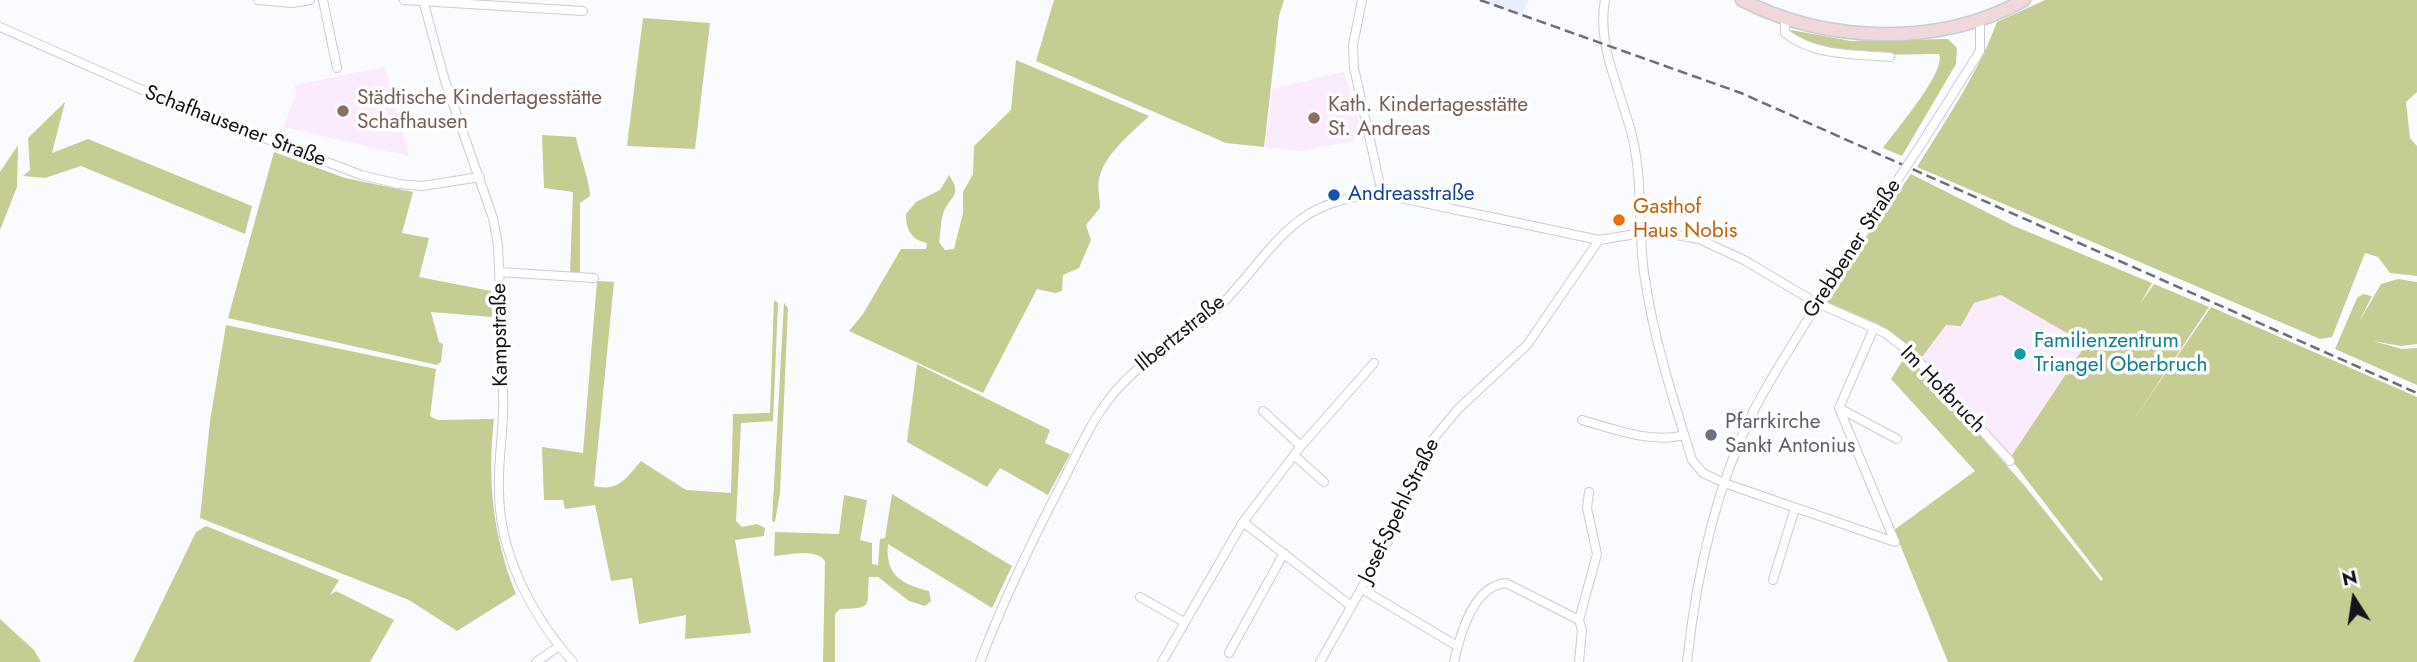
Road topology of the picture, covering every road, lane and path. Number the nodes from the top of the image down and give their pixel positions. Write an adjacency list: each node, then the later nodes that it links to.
1 (259, 0): 2 (street)
2 (310, 0)
3 (323, 0): 15 (street)
4 (404, 0): 9 (street)
5 (1362, 0): 17 (street)
6 (1605, 0): 18 (street)
7 (1742, 0): 11 (main road)
8 (2024, 0): 12 (main road)
9 (423, 1): 10 (street); 16 (street, Kampstraße)
10 (583, 11)
11 (1785, 19): 12 (main road); 14 (street)
12 (1980, 19): 33 (street, Grebbener Straße, bridge)
13 (0, 27): 16 (street, Schafhausener Straße)
14 (1890, 57)
15 (337, 68)
16 (480, 177): 20 (street, Kampstraße)
17 (1382, 194): 19 (street, Ilbertzstraße); 49 (street, Ilbertzstraße)
18 (1640, 234): 19 (street); 22 (street, Im Hofbruch); 27 (street)
19 (1599, 240): 39 (street, Josef-Spehl-Straße)
20 (499, 272): 21 (street); 44 (street, Kampstraße)
21 (594, 278)
22 (1874, 328): 24 (street); 31 (street, Im Hofbruch)
23 (1374, 363): 29 (street)
24 (1839, 408): 28 (street); 35 (street)
25 (1263, 411): 29 (street)
26 (1582, 420): 27 (street)
27 (1684, 435): 33 (street)
28 (1897, 439)
29 (1301, 446): 30 (street)
30 (1295, 456): 32 (street); 36 (street)
31 (2010, 461)
32 (1324, 482)
33 (1724, 483): 35 (street); 54 (street, Grebbener Straße)
34 (1589, 492): 42 (street)
35 (1795, 508): 38 (street)
36 (1243, 522): 37 (street); 43 (street)
37 (1284, 553): 41 (street); 46 (street)
38 (1773, 580)
39 (1362, 589): 41 (street, Josef-Spehl-Straße); 45 (street)
40 (1140, 597): 43 (street)
41 (1351, 606): 51 (street, Josef-Spehl-Straße)
42 (1579, 620): 45 (street); 53 (street)
43 (1184, 622): 50 (street)
44 (559, 646): 47 (street); 48 (street, Kampstraße)
45 (1457, 646): 52 (street)
46 (1229, 653)
47 (536, 662)
48 (573, 662)
49 (979, 662)
50 (1161, 662)
51 (1320, 662)
52 (1454, 662)
53 (1579, 662)
54 (1687, 662)

